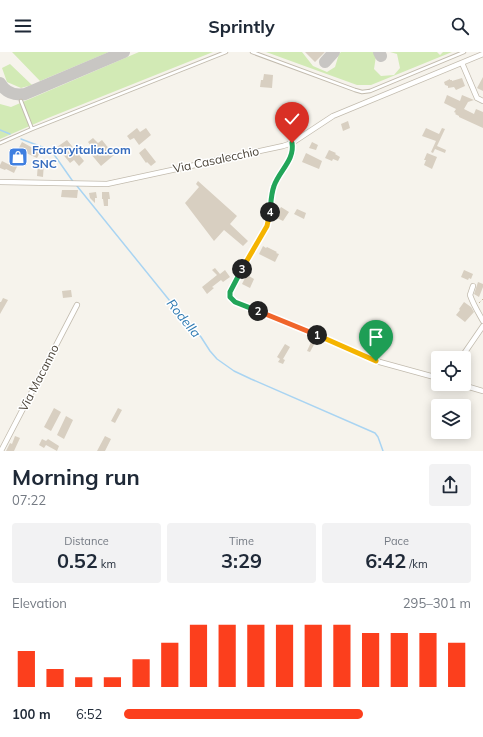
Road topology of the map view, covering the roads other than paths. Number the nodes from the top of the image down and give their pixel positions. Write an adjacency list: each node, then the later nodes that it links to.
1 (226, 52): 8 (lane)
2 (252, 52): 3 (lane)
3 (464, 52)
4 (483, 54): 5 (street, Via Casalecchio)
5 (462, 63): 7 (street); 10 (street, Via Casalecchio)
6 (21, 101): 8 (lane)
7 (483, 101)
8 (32, 129): 9 (lane)
9 (0, 143)
10 (292, 143): 11 (street, Via Casalecchio); 17 (street)
11 (0, 182)
12 (473, 286): 14 (street)
13 (77, 305): 20 (street, Via Macanno)
14 (483, 321)
15 (483, 326): 16 (street)
16 (466, 351)
17 (431, 376)
18 (471, 388): 19 (street)
19 (483, 391)
20 (1, 451)

